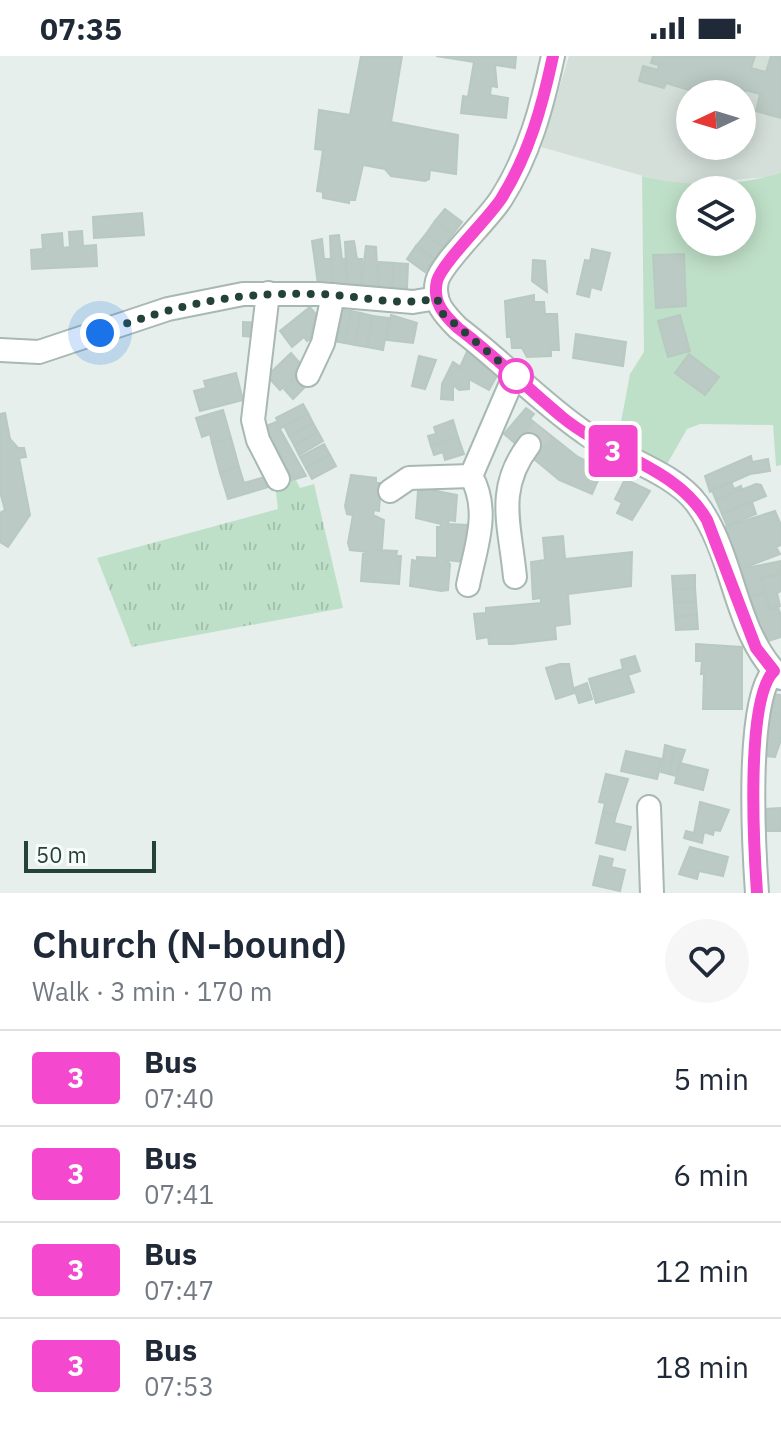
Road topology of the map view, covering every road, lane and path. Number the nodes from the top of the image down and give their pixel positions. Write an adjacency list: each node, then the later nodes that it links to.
1 (553, 56): 4 (street)
2 (268, 293): 3 (street); 5 (street); 10 (street)
3 (333, 295): 4 (street); 7 (street)
4 (437, 298): 6 (street)
5 (0, 350)
6 (515, 374): 8 (street); 9 (street)
7 (308, 375)
8 (543, 429): 12 (street); 14 (street)
9 (471, 476): 11 (street); 13 (street)
10 (278, 479)
11 (390, 491)
12 (515, 577)
13 (468, 585)
14 (777, 674): 17 (street)
15 (649, 807): 16 (street)
16 (652, 893)
17 (757, 893)

